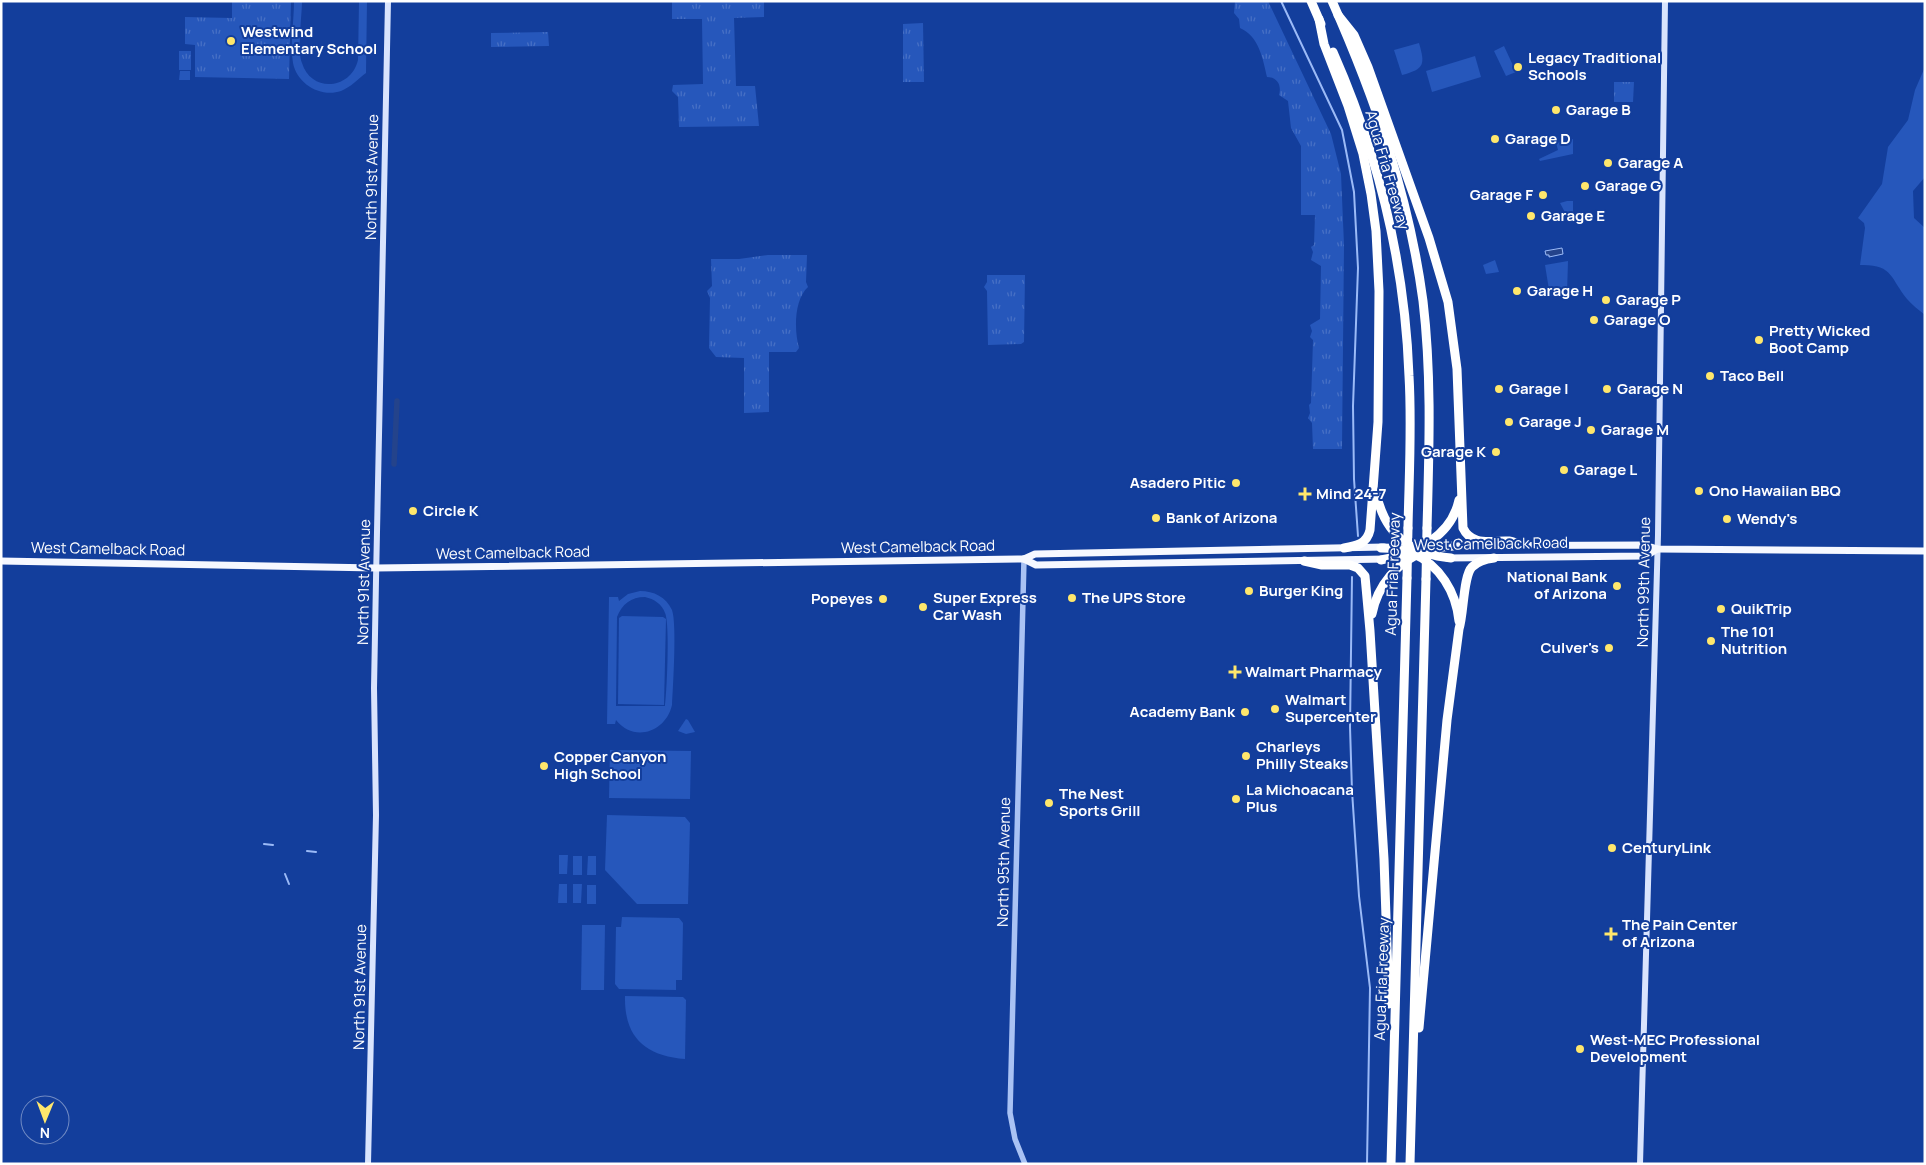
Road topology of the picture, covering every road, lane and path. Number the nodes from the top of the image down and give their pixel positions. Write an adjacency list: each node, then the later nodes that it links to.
1 (388, 1): 25 (main road, North 91st Avenue)
2 (1311, 1): 6 (highway, Agua Fria Freeway)
3 (1332, 1): 5 (highway, Agua Fria Freeway)
4 (1665, 1): 13 (main road, North 99th Avenue)
5 (1338, 15): 8 (highway); 29 (highway, Agua Fria Freeway, bridge)
6 (1318, 19): 7 (highway); 28 (highway, Agua Fria Freeway, bridge)
7 (1374, 484): 11 (highway); 17 (highway)
8 (1460, 491): 9 (highway); 17 (highway)
9 (1524, 545): 10 (main road, West Camelback Road); 13 (main road, West Camelback Road)
10 (1453, 546): 17 (highway)
11 (1344, 548): 12 (main road, West Camelback Road); 14 (main road, West Camelback Road)
12 (1381, 548): 17 (highway)
13 (1657, 549): 15 (main road, West Camelback Road); 19 (main road, West Camelback Road); 34 (main road, North 99th Avenue)
14 (1266, 551): 16 (main road, West Camelback Road); 24 (main road)
15 (1925, 551)
16 (1135, 552): 20 (main road, West Camelback Road); 24 (main road)
17 (1417, 553): 18 (highway); 21 (highway); 26 (highway); 27 (highway)
18 (1451, 558): 19 (main road, West Camelback Road)
19 (1494, 558): 26 (highway)
20 (1024, 559): 24 (main road, West Camelback Road); 25 (main road, West Camelback Road); 31 (street, North 95th Avenue)
21 (1381, 560): 23 (main road, West Camelback Road)
22 (1, 561): 25 (main road, West Camelback Road)
23 (1304, 561): 24 (main road, West Camelback Road); 27 (highway)
24 (1186, 563)
25 (376, 568): 30 (main road, North 91st Avenue)
26 (1459, 629): 29 (highway)
27 (1370, 631): 28 (highway)
28 (1392, 1072): 32 (highway, Agua Fria Freeway)
29 (1412, 1072): 33 (highway, Agua Fria Freeway)
30 (368, 1164)
31 (1024, 1164)
32 (1391, 1164)
33 (1410, 1164)
34 (1640, 1164)

